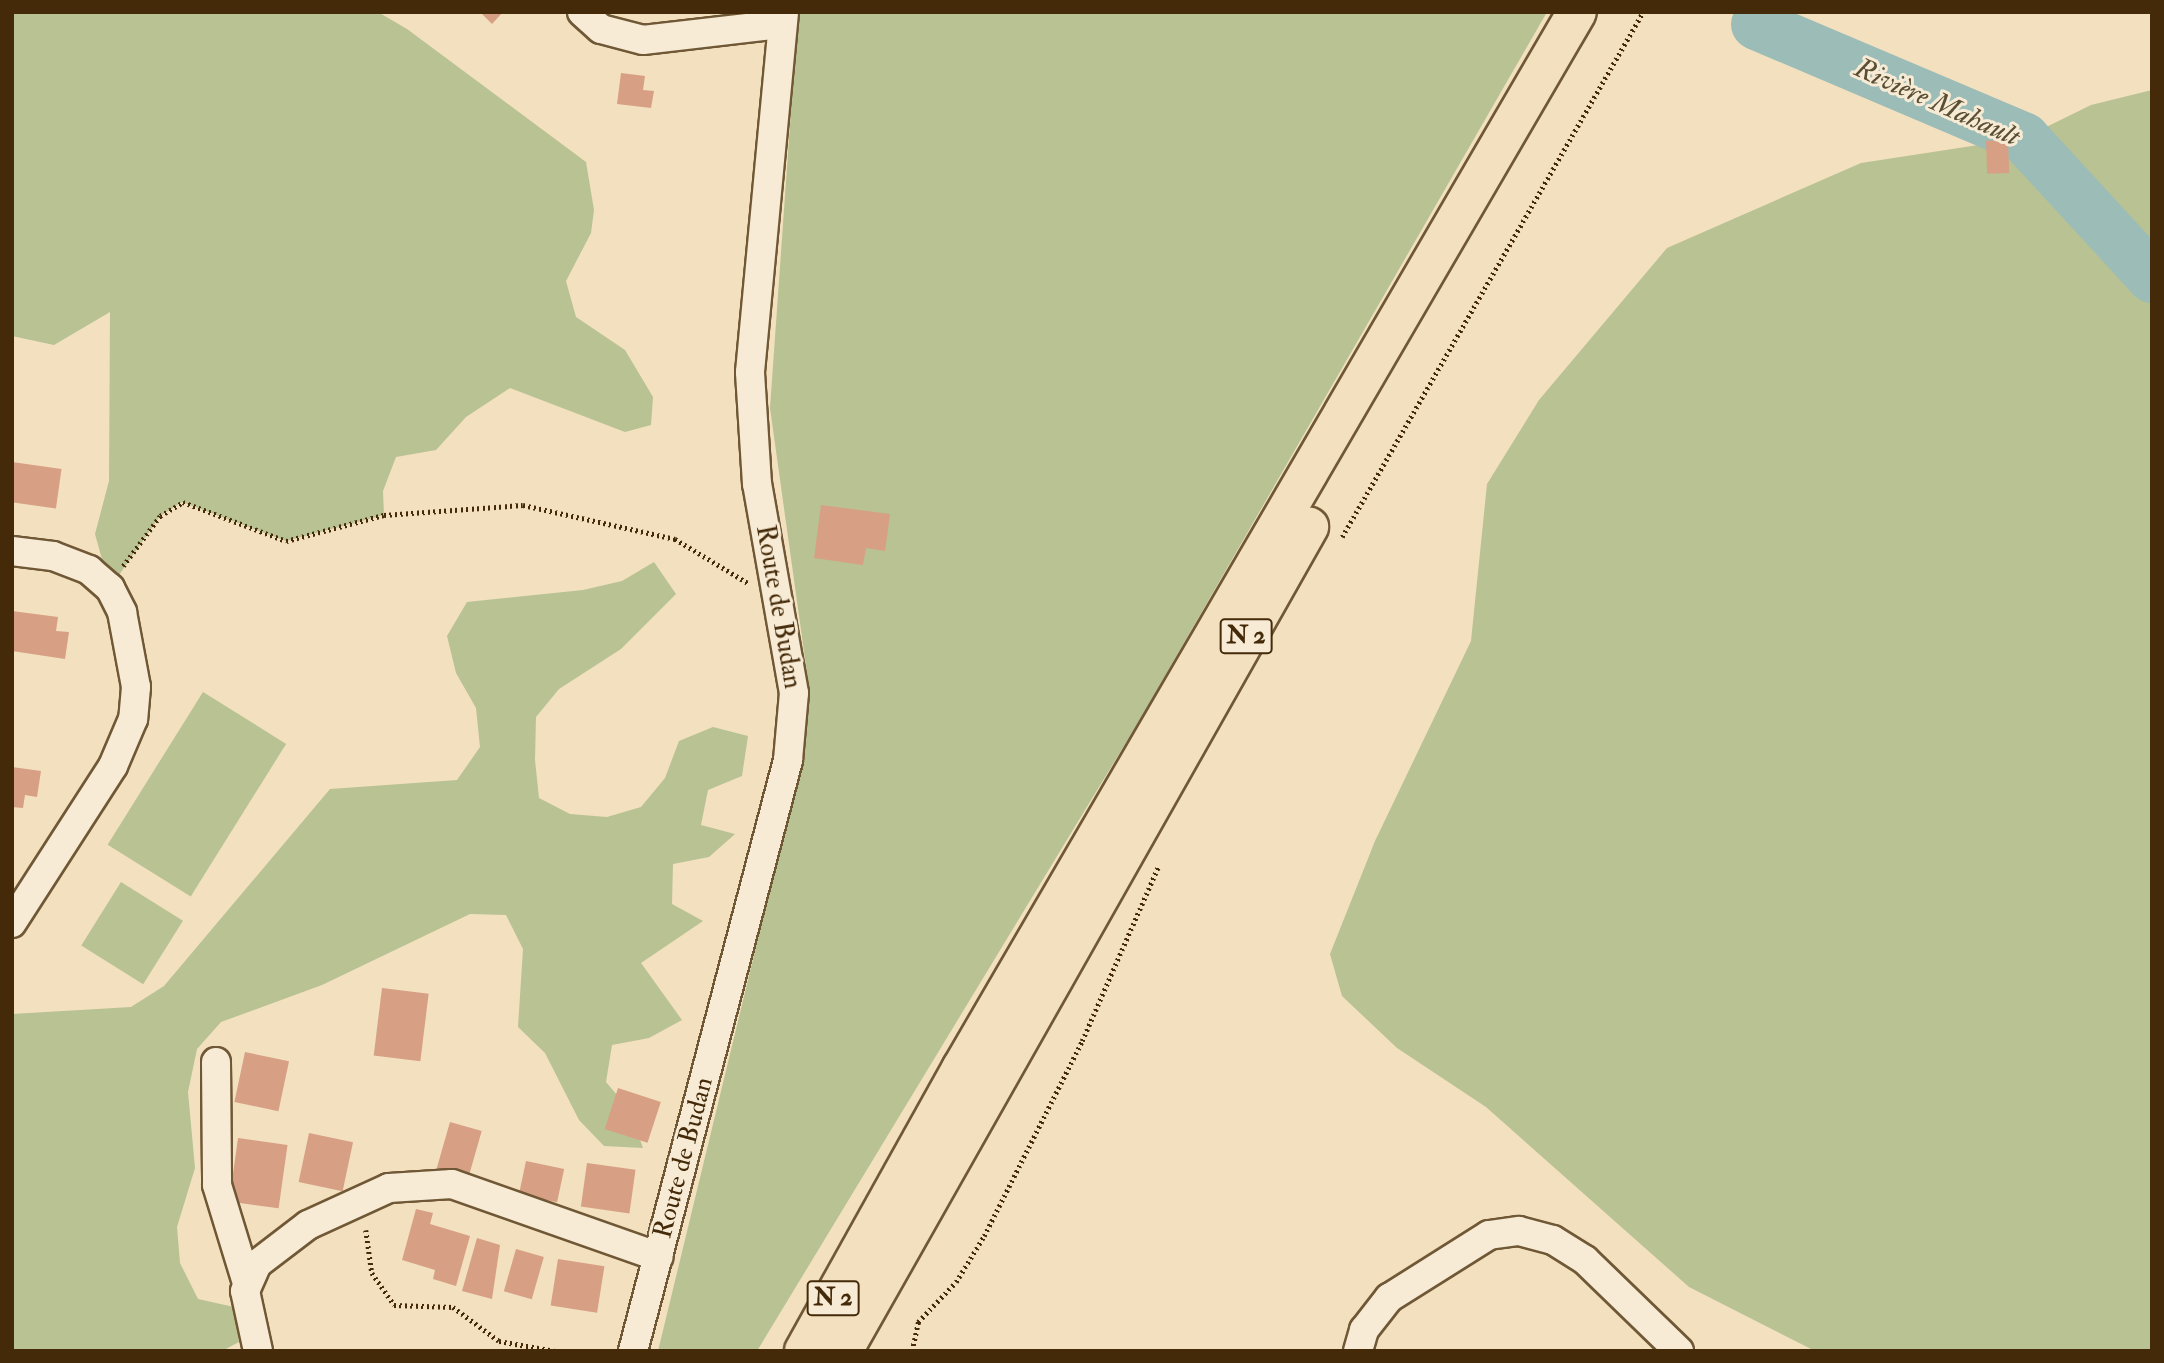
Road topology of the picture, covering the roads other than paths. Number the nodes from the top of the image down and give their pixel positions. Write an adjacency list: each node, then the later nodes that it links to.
1 (582, 12): 4 (street)
2 (1577, 12): 8 (highway, N 2)
3 (1603, 12): 8 (highway, N 2)
4 (783, 18): 9 (street, Route de Budan)
5 (12, 551): 6 (street)
6 (12, 923)
7 (216, 1062): 10 (street)
8 (876, 1253): 13 (highway); 14 (highway, N 2); 15 (highway, N 2); 16 (highway)
9 (659, 1256): 10 (street); 12 (street, Route de Budan)
10 (246, 1280): 11 (street)
11 (258, 1351)
12 (633, 1351)
13 (780, 1351)
14 (804, 1351)
15 (843, 1351)
16 (859, 1351)
17 (1358, 1351): 18 (street)
18 (1679, 1351)

